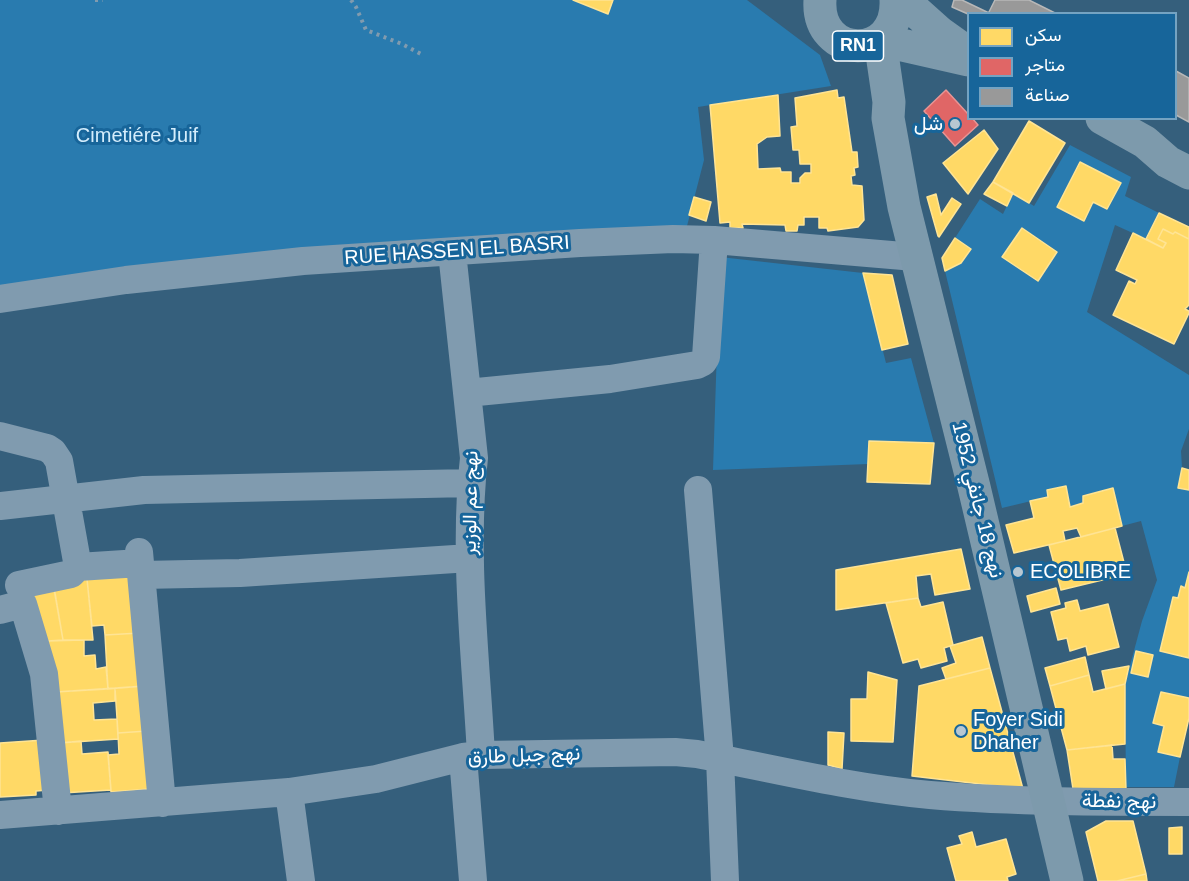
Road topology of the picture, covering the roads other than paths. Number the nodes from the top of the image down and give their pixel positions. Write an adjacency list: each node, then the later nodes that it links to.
1 (896, 0): 4 (main road, RN1)
2 (903, 0): 5 (main road)
3 (820, 16): 4 (main road, RN1); 6 (main road)
4 (880, 40): 5 (main road, RN1); 6 (main road)
5 (960, 55): 6 (main road)
6 (889, 110): 13 (main road, نهج 18 جانفي 1952)
7 (1106, 120): 8 (main road)
8 (1145, 142): 9 (main road); 10 (main road)
9 (1189, 149)
10 (1189, 173)
11 (714, 240): 12 (street, RUE HASSEN EL BASRI); 13 (street, RUE HASSEN EL BASRI); 15 (street)
12 (452, 252): 14 (street, RUE HASSEN EL BASRI); 15 (street, نهج عم الوزير)
13 (915, 257): 29 (main road, نهج 18 جانفي 1952)
14 (0, 299)
15 (467, 393): 17 (street, نهج عم الوزير)
16 (0, 436): 19 (street)
17 (471, 483): 19 (street); 21 (street, نهج عم الوزير)
18 (698, 490): 27 (street)
19 (66, 499): 20 (street); 23 (street)
20 (0, 506)
21 (470, 558): 22 (street); 26 (street, نهج عم الوزير)
22 (140, 564): 23 (street); 31 (street)
23 (78, 567): 24 (street)
24 (19, 585)
25 (0, 610): 32 (street)
26 (472, 756): 27 (street, نهج جبل طارق); 28 (street, نهج جبل طارق); 35 (street, نهج عم الوزير)
27 (720, 759): 29 (street, نهج جبل طارق); 36 (street)
28 (289, 792): 31 (street, نهج جبل طارق); 34 (street)
29 (1049, 801): 30 (street, نهج نفطة); 37 (main road, نهج 18 جانفي 1952)
30 (1189, 802)
31 (162, 803): 32 (street, نهج جبل طارق)
32 (58, 811): 33 (street, نهج جبل طارق)
33 (0, 815)
34 (302, 881)
35 (473, 881)
36 (725, 881)
37 (1067, 881)

